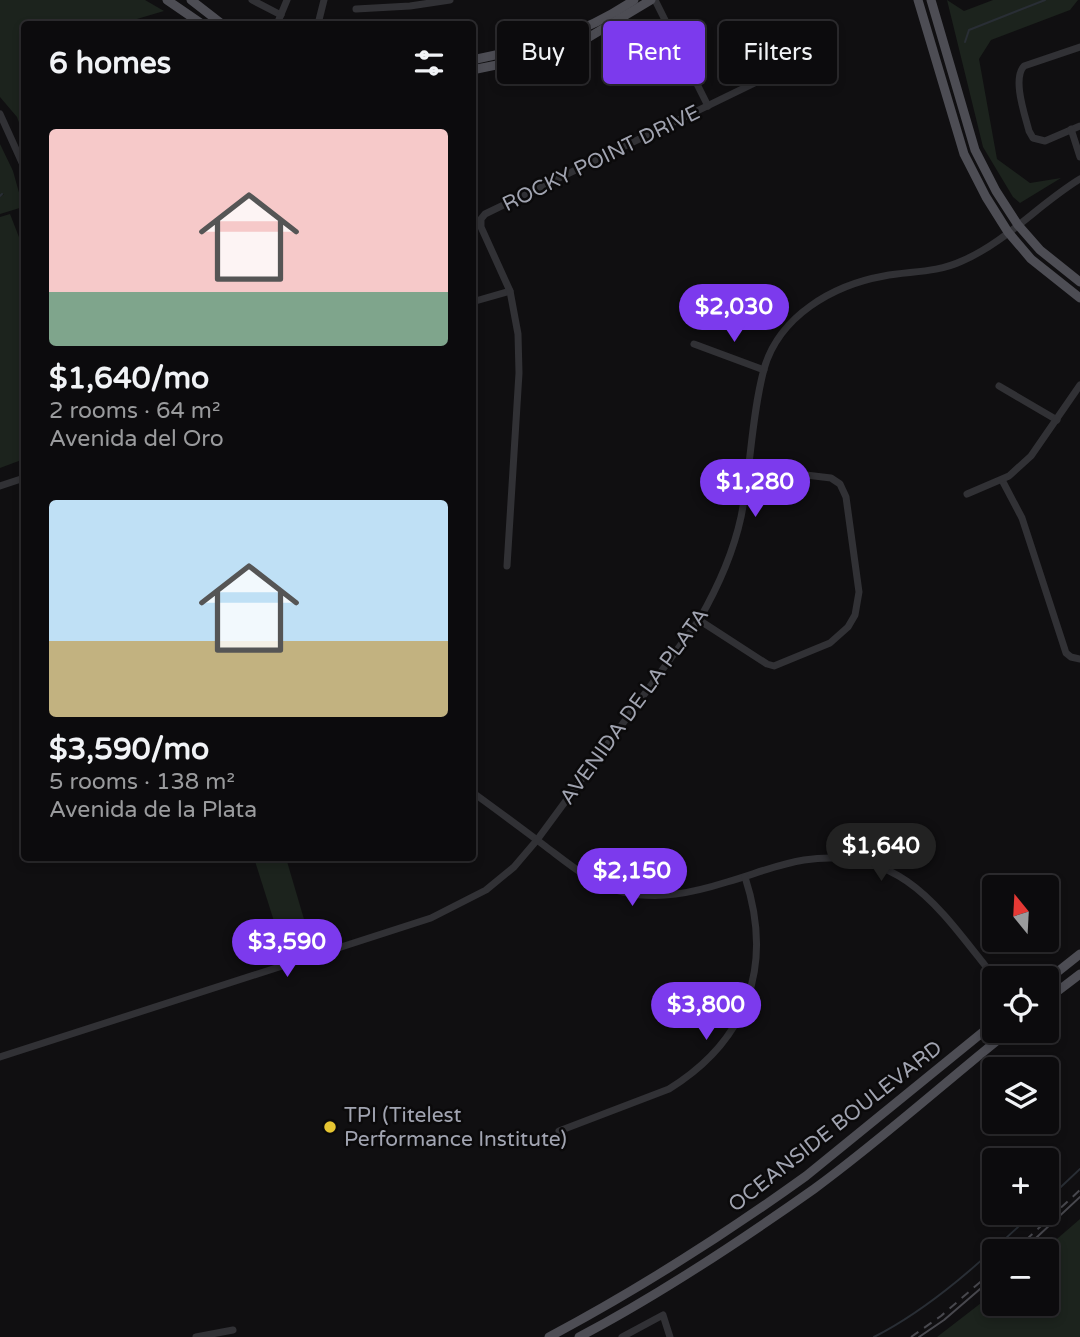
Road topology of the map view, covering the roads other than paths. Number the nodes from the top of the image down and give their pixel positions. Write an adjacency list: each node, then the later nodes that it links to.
1 (167, 0): 13 (main road)
2 (191, 0): 14 (main road)
3 (252, 0): 12 (street)
4 (287, 0): 12 (street)
5 (324, 0): 16 (street)
6 (450, 0): 11 (street)
7 (634, 0): 18 (main road)
8 (653, 0): 19 (main road); 21 (street)
9 (918, 0): 29 (main road)
10 (931, 0): 28 (main road)
11 (356, 9)
12 (281, 15): 15 (street)
13 (198, 21)
14 (218, 21)
15 (278, 21)
16 (319, 21)
17 (1080, 47): 24 (street)
18 (476, 59)
19 (476, 69)
20 (753, 84): 21 (street, ROCKY POINT DRIVE)
21 (708, 106): 31 (street, ROCKY POINT DRIVE)
22 (0, 114): 26 (street)
23 (1080, 126): 24 (street)
24 (1071, 129): 25 (street)
25 (1080, 157)
26 (21, 160)
27 (1080, 179): 28 (street, AVENIDA DE LA PLATA)
28 (1018, 225): 29 (street, AVENIDA DE LA PLATA); 30 (main road)
29 (1008, 232): 32 (main road); 35 (street, AVENIDA DE LA PLATA)
30 (1080, 282)
31 (510, 291): 33 (street); 44 (street, ROCKY POINT DRIVE)
32 (1080, 298)
33 (476, 301)
34 (694, 344): 35 (street)
35 (764, 370): 39 (street, AVENIDA DE LA PLATA)
36 (1080, 384): 38 (street)
37 (999, 386): 38 (street)
38 (1057, 420): 41 (street)
39 (748, 468): 45 (street, AVENIDA DE LA PLATA); 45 (street)
40 (21, 479): 42 (street)
41 (1002, 480): 43 (street); 46 (street)
42 (0, 486)
43 (967, 494)
44 (507, 566)
45 (699, 620): 48 (street, AVENIDA DE LA PLATA)
46 (1080, 659)
47 (476, 795): 48 (street)
48 (537, 840): 49 (street); 57 (street, AVENIDA DE LA PLATA)
49 (745, 877): 51 (street); 58 (street)
50 (1080, 954): 52 (main road)
51 (985, 966)
52 (1059, 971)
53 (1080, 974): 54 (main road)
54 (1059, 990)
55 (982, 1033): 61 (main road, OCEANSIDE BOULEVARD)
56 (994, 1043): 62 (main road, OCEANSIDE BOULEVARD)
57 (0, 1057)
58 (559, 1131)
59 (233, 1330): 60 (street)
60 (196, 1337)
61 (550, 1337)
62 (579, 1337)
63 (624, 1337): 64 (street)
64 (670, 1337)

